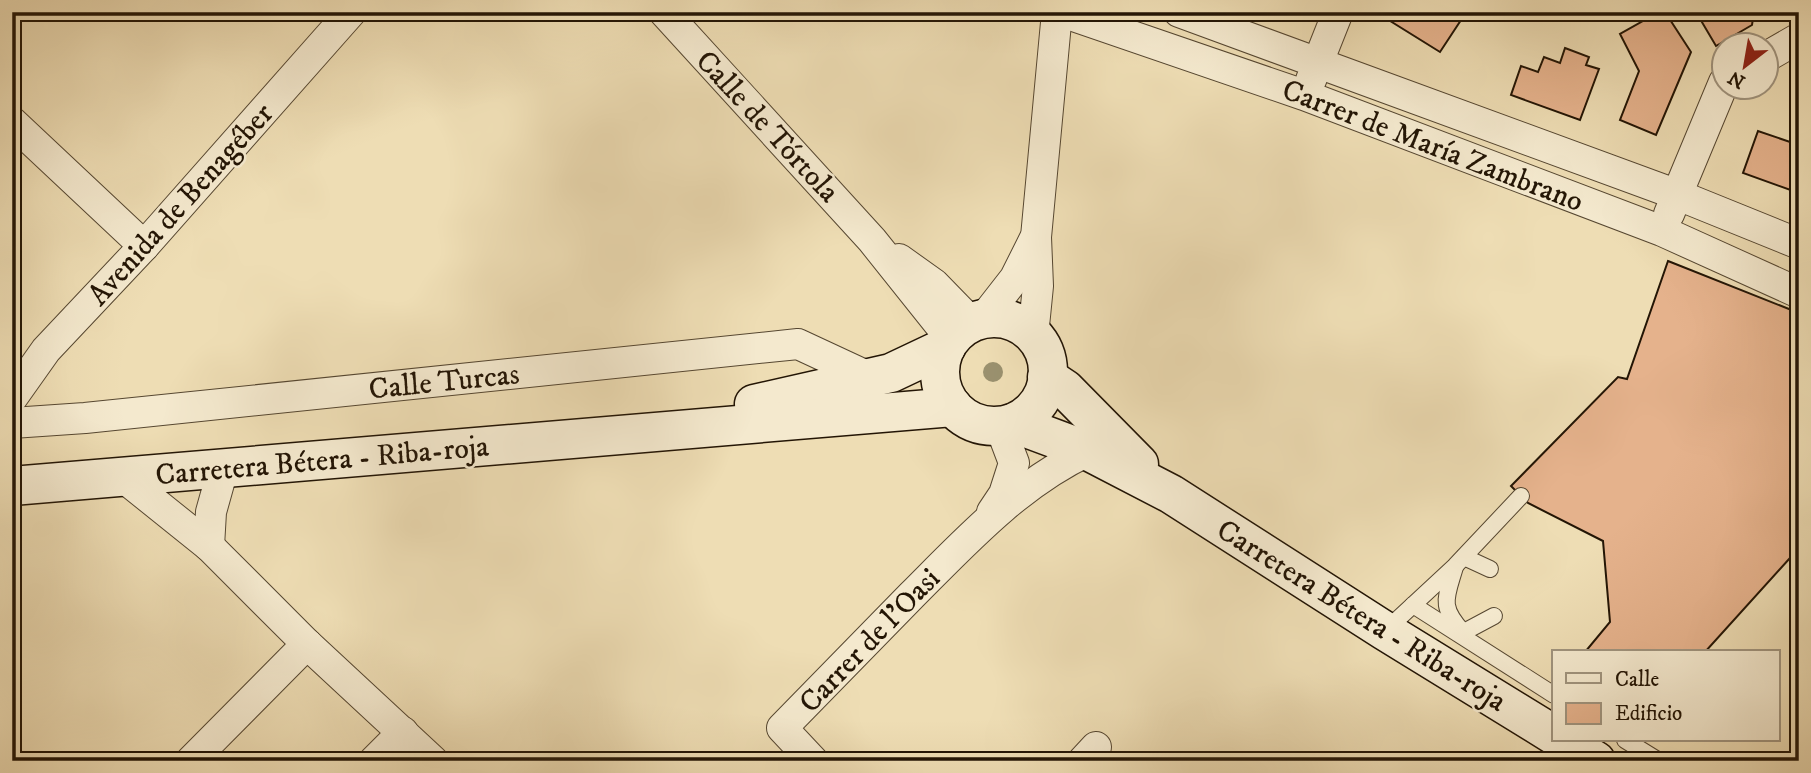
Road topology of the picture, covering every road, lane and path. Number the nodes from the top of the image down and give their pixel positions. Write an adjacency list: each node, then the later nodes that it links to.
1 (351, 12): 17 (street, Avenida de Benagéber)
2 (664, 12): 19 (street, Calle de Tórtola)
3 (1057, 12): 15 (street)
4 (1062, 12): 10 (street, Carrer de María Zambrano)
5 (1179, 12): 9 (street, Carrer de María Zambrano)
6 (1338, 12): 9 (street)
7 (1799, 38): 8 (street)
8 (1780, 49)
9 (1318, 64): 10 (street); 13 (street, Carrer de María Zambrano)
10 (1304, 94): 14 (street, Carrer de María Zambrano)
11 (1716, 102): 13 (street)
12 (12, 122): 17 (street)
13 (1678, 195): 14 (street); 16 (street, Carrer de María Zambrano)
14 (1662, 231): 18 (street, Carrer de María Zambrano)
15 (1036, 237): 19 (street); 20 (street)
16 (1799, 244)
17 (145, 246): 23 (street, Avenida de Benagéber)
18 (1799, 293)
19 (963, 332): 20 (main road); 21 (main road, Carretera Bétera - Riba-roja); 24 (main road)
20 (1033, 336): 22 (main road)
21 (869, 377): 25 (street, Calle Turcas); 27 (main road, Carretera Bétera - Riba-roja)
22 (1047, 377): 26 (main road); 32 (main road, Carretera Bétera - Riba-roja)
23 (12, 398)
24 (953, 407): 26 (main road); 27 (main road, Carretera Bétera - Riba-roja)
25 (12, 423)
26 (1006, 424): 28 (main road, Carretera Bétera - Riba-roja); 34 (street, Carrer de l'Oasi)
27 (632, 433): 29 (main road, Carretera Bétera - Riba-roja)
28 (1088, 452): 32 (main road, Carretera Bétera - Riba-roja); 34 (street, Carrer de l'Oasi)
29 (223, 469): 30 (main road, Carretera Bétera - Riba-roja); 35 (street)
30 (123, 477): 31 (main road, Carretera Bétera - Riba-roja); 35 (street)
31 (12, 486)
32 (1171, 494): 40 (main road, Carretera Bétera - Riba-roja)
33 (1521, 496): 36 (lane)
34 (987, 519): 52 (street, Carrer de l'Oasi)
35 (209, 546): 42 (street)
36 (1459, 562): 37 (lane); 38 (lane); 41 (lane)
37 (1490, 569)
38 (1413, 605): 40 (lane); 43 (lane)
39 (1494, 616): 41 (lane)
40 (1385, 631): 46 (main road, Carretera Bétera - Riba-roja)
41 (1464, 632): 43 (lane)
42 (307, 644): 45 (street); 49 (street)
43 (1477, 647): 44 (lane)
44 (1552, 694)
45 (403, 732): 50 (street); 51 (street)
46 (1552, 734)
47 (1565, 742): 53 (main road)
48 (1628, 742): 54 (lane)
49 (191, 761)
50 (374, 761)
51 (433, 761)
52 (813, 761)
53 (1596, 761)
54 (1658, 761)

